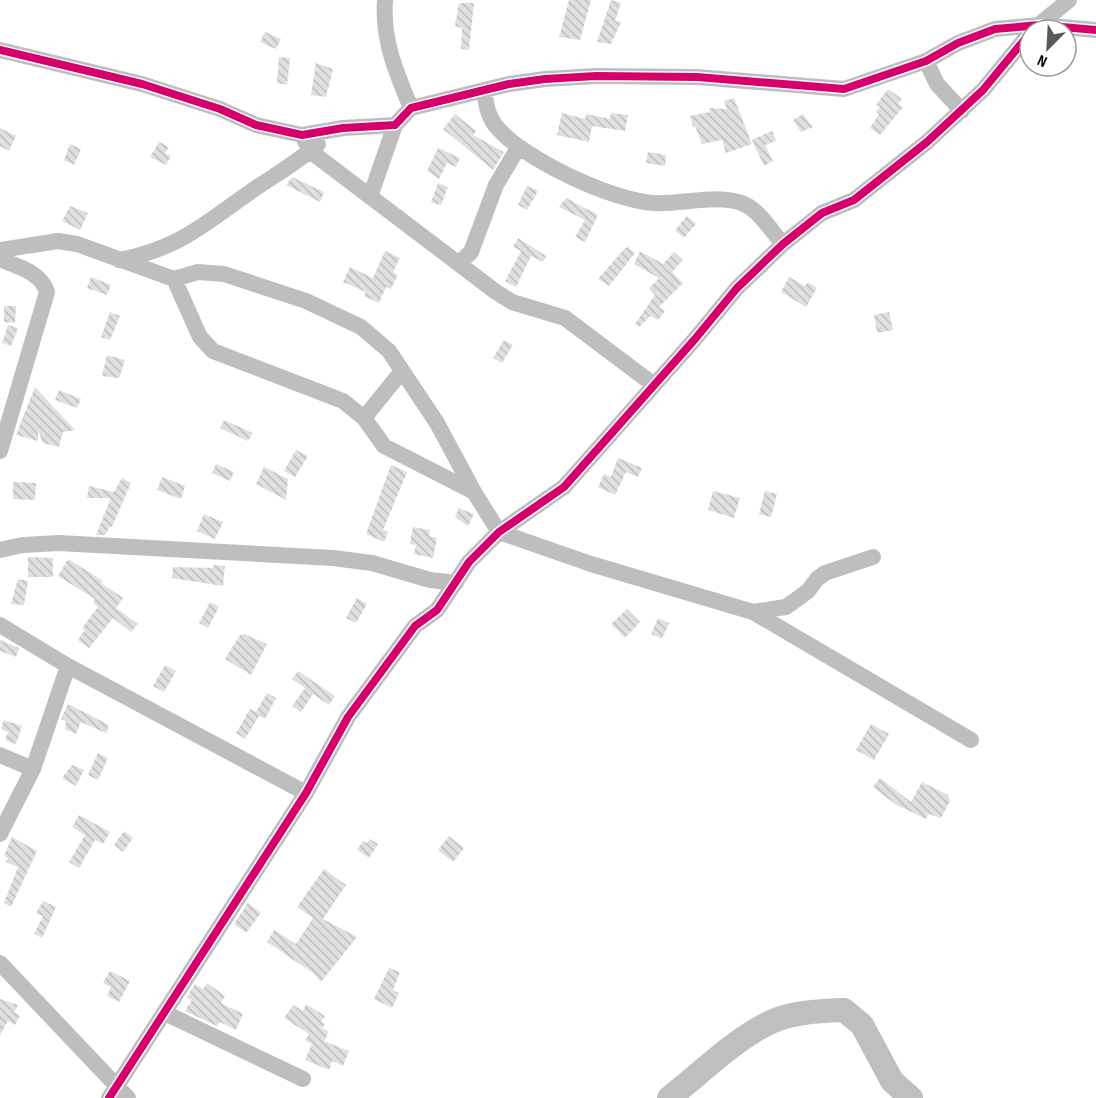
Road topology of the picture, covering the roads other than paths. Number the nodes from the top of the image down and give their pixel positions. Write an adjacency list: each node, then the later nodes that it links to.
1 (385, 0): 11 (street)
2 (1069, 0): 3 (street)
3 (1048, 18)
4 (1018, 29): 9 (street)
5 (1078, 30): 6 (street)
6 (1096, 30)
7 (1018, 49): 12 (street)
8 (0, 50): 15 (street)
9 (926, 61): 10 (street); 12 (street)
10 (484, 90): 11 (street); 16 (street)
11 (411, 108): 13 (street)
12 (962, 111): 19 (street)
13 (395, 125): 14 (street); 18 (street)
14 (334, 130): 15 (street); 17 (street)
15 (302, 135): 17 (street)
16 (518, 148): 19 (street); 23 (street)
17 (310, 151): 18 (street); 22 (street)
18 (370, 197): 23 (street)
19 (783, 244): 26 (street)
20 (0, 250): 22 (street)
21 (0, 258): 28 (street)
22 (118, 260): 24 (street)
23 (459, 263): 26 (street)
24 (174, 279): 25 (street); 27 (street)
25 (402, 371): 27 (street); 29 (street)
26 (654, 385): 30 (street)
27 (364, 418): 29 (street)
28 (0, 451)
29 (474, 492): 30 (street)
30 (499, 532): 33 (street); 34 (street)
31 (0, 550): 33 (street)
32 (873, 557): 34 (street)
33 (456, 583): 40 (street)
34 (753, 612): 37 (street)
35 (0, 625): 36 (street)
36 (68, 666): 39 (street); 40 (street)
37 (971, 740)
38 (0, 755): 39 (street)
39 (33, 769): 41 (street)
40 (306, 793): 43 (street)
41 (0, 834)
42 (0, 963): 45 (street)
43 (165, 1013): 44 (street); 45 (street)
44 (303, 1079)
45 (117, 1094)

